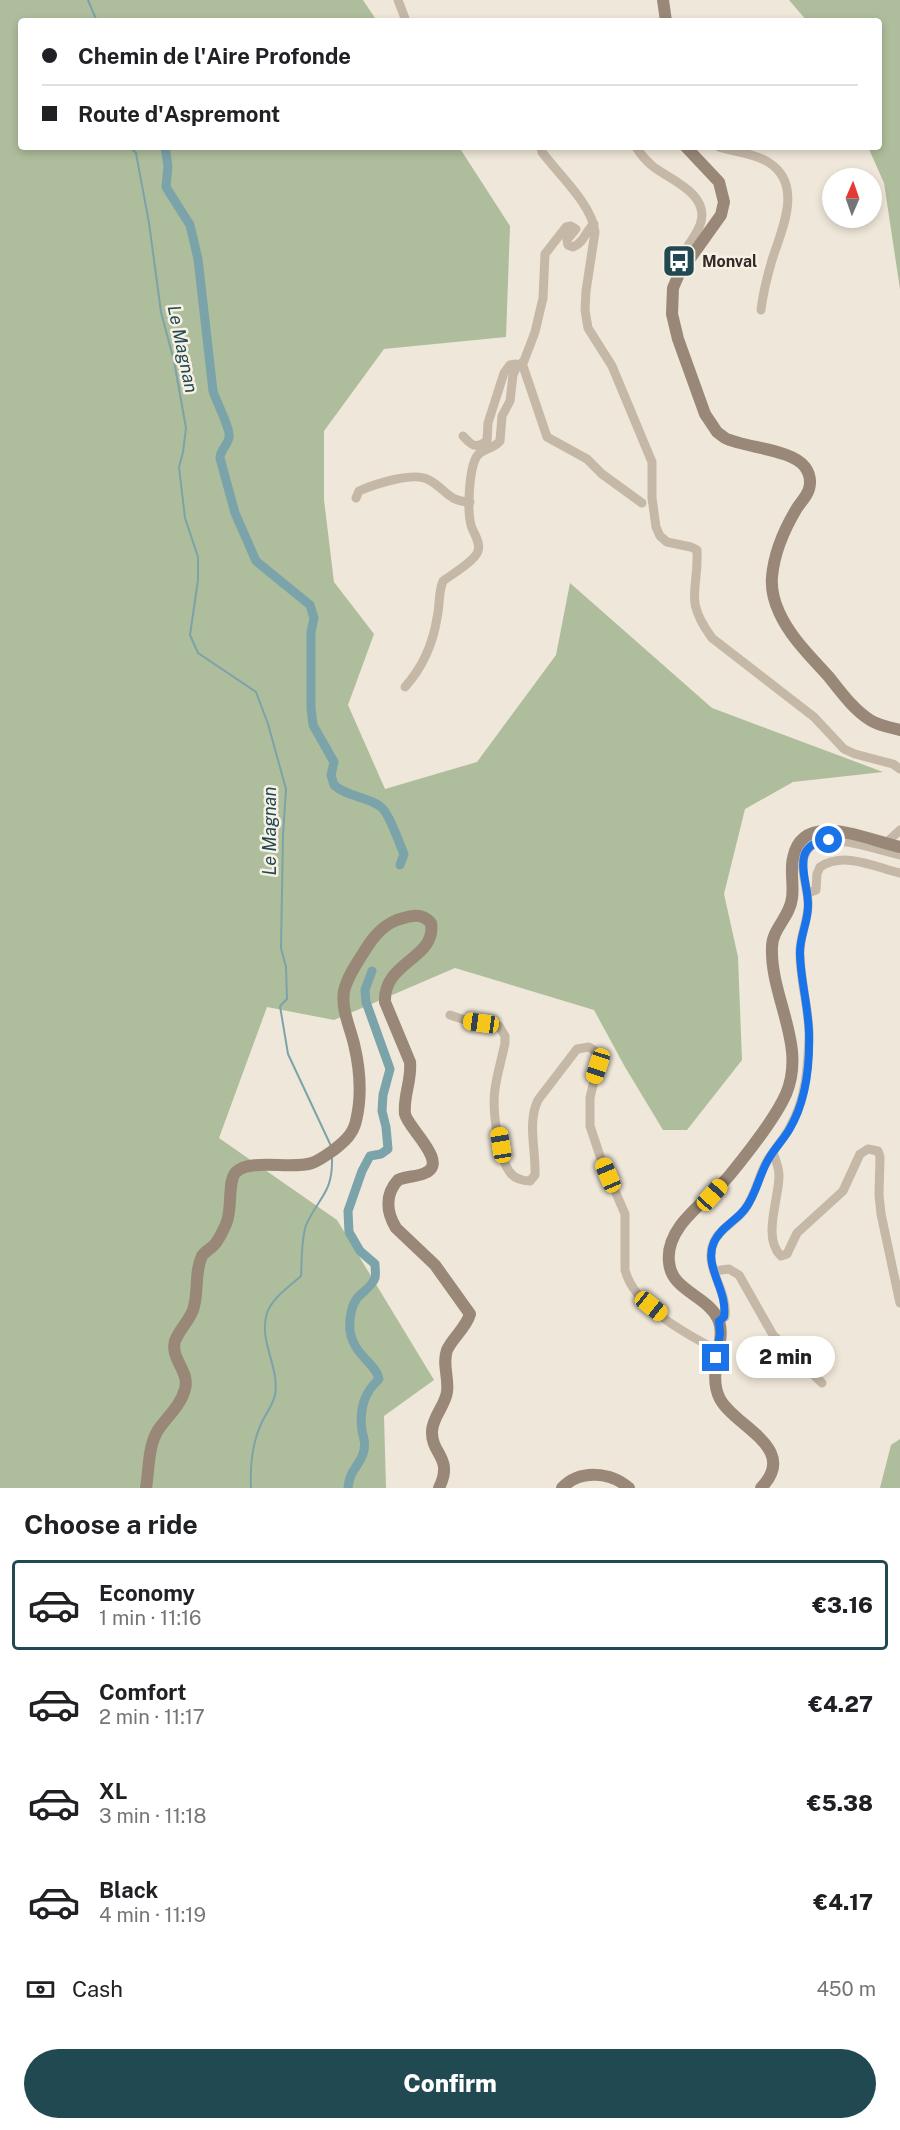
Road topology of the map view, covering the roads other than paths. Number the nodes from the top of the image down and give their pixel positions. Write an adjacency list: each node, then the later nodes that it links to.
1 (398, 0): 3 (street)
2 (663, 0): 4 (street)
3 (405, 18)
4 (666, 18)
5 (542, 150): 9 (street)
6 (639, 150): 10 (street)
7 (689, 150): 10 (street)
8 (729, 150): 11 (street)
9 (594, 224): 12 (street); 19 (street)
10 (689, 258): 18 (street)
11 (761, 310)
12 (521, 364): 13 (street); 15 (street); 16 (street)
13 (463, 436)
14 (356, 498): 15 (street)
15 (470, 502): 17 (street)
16 (642, 503)
17 (405, 687)
18 (900, 730)
19 (900, 769)
20 (900, 830): 21 (street)
21 (886, 843): 22 (street); 30 (street)
22 (900, 847)
23 (900, 855): 25 (street)
24 (900, 873): 25 (street)
25 (808, 893): 27 (street)
26 (450, 1015): 31 (street)
27 (773, 1152): 28 (street); 29 (street)
28 (714, 1271): 30 (street); 32 (street)
29 (900, 1303)
30 (719, 1321): 31 (street)
31 (717, 1350): 37 (street)
32 (822, 1383)
33 (146, 1488): 34 (street)
34 (440, 1488)
35 (562, 1488): 36 (street)
36 (629, 1488)
37 (761, 1488)

